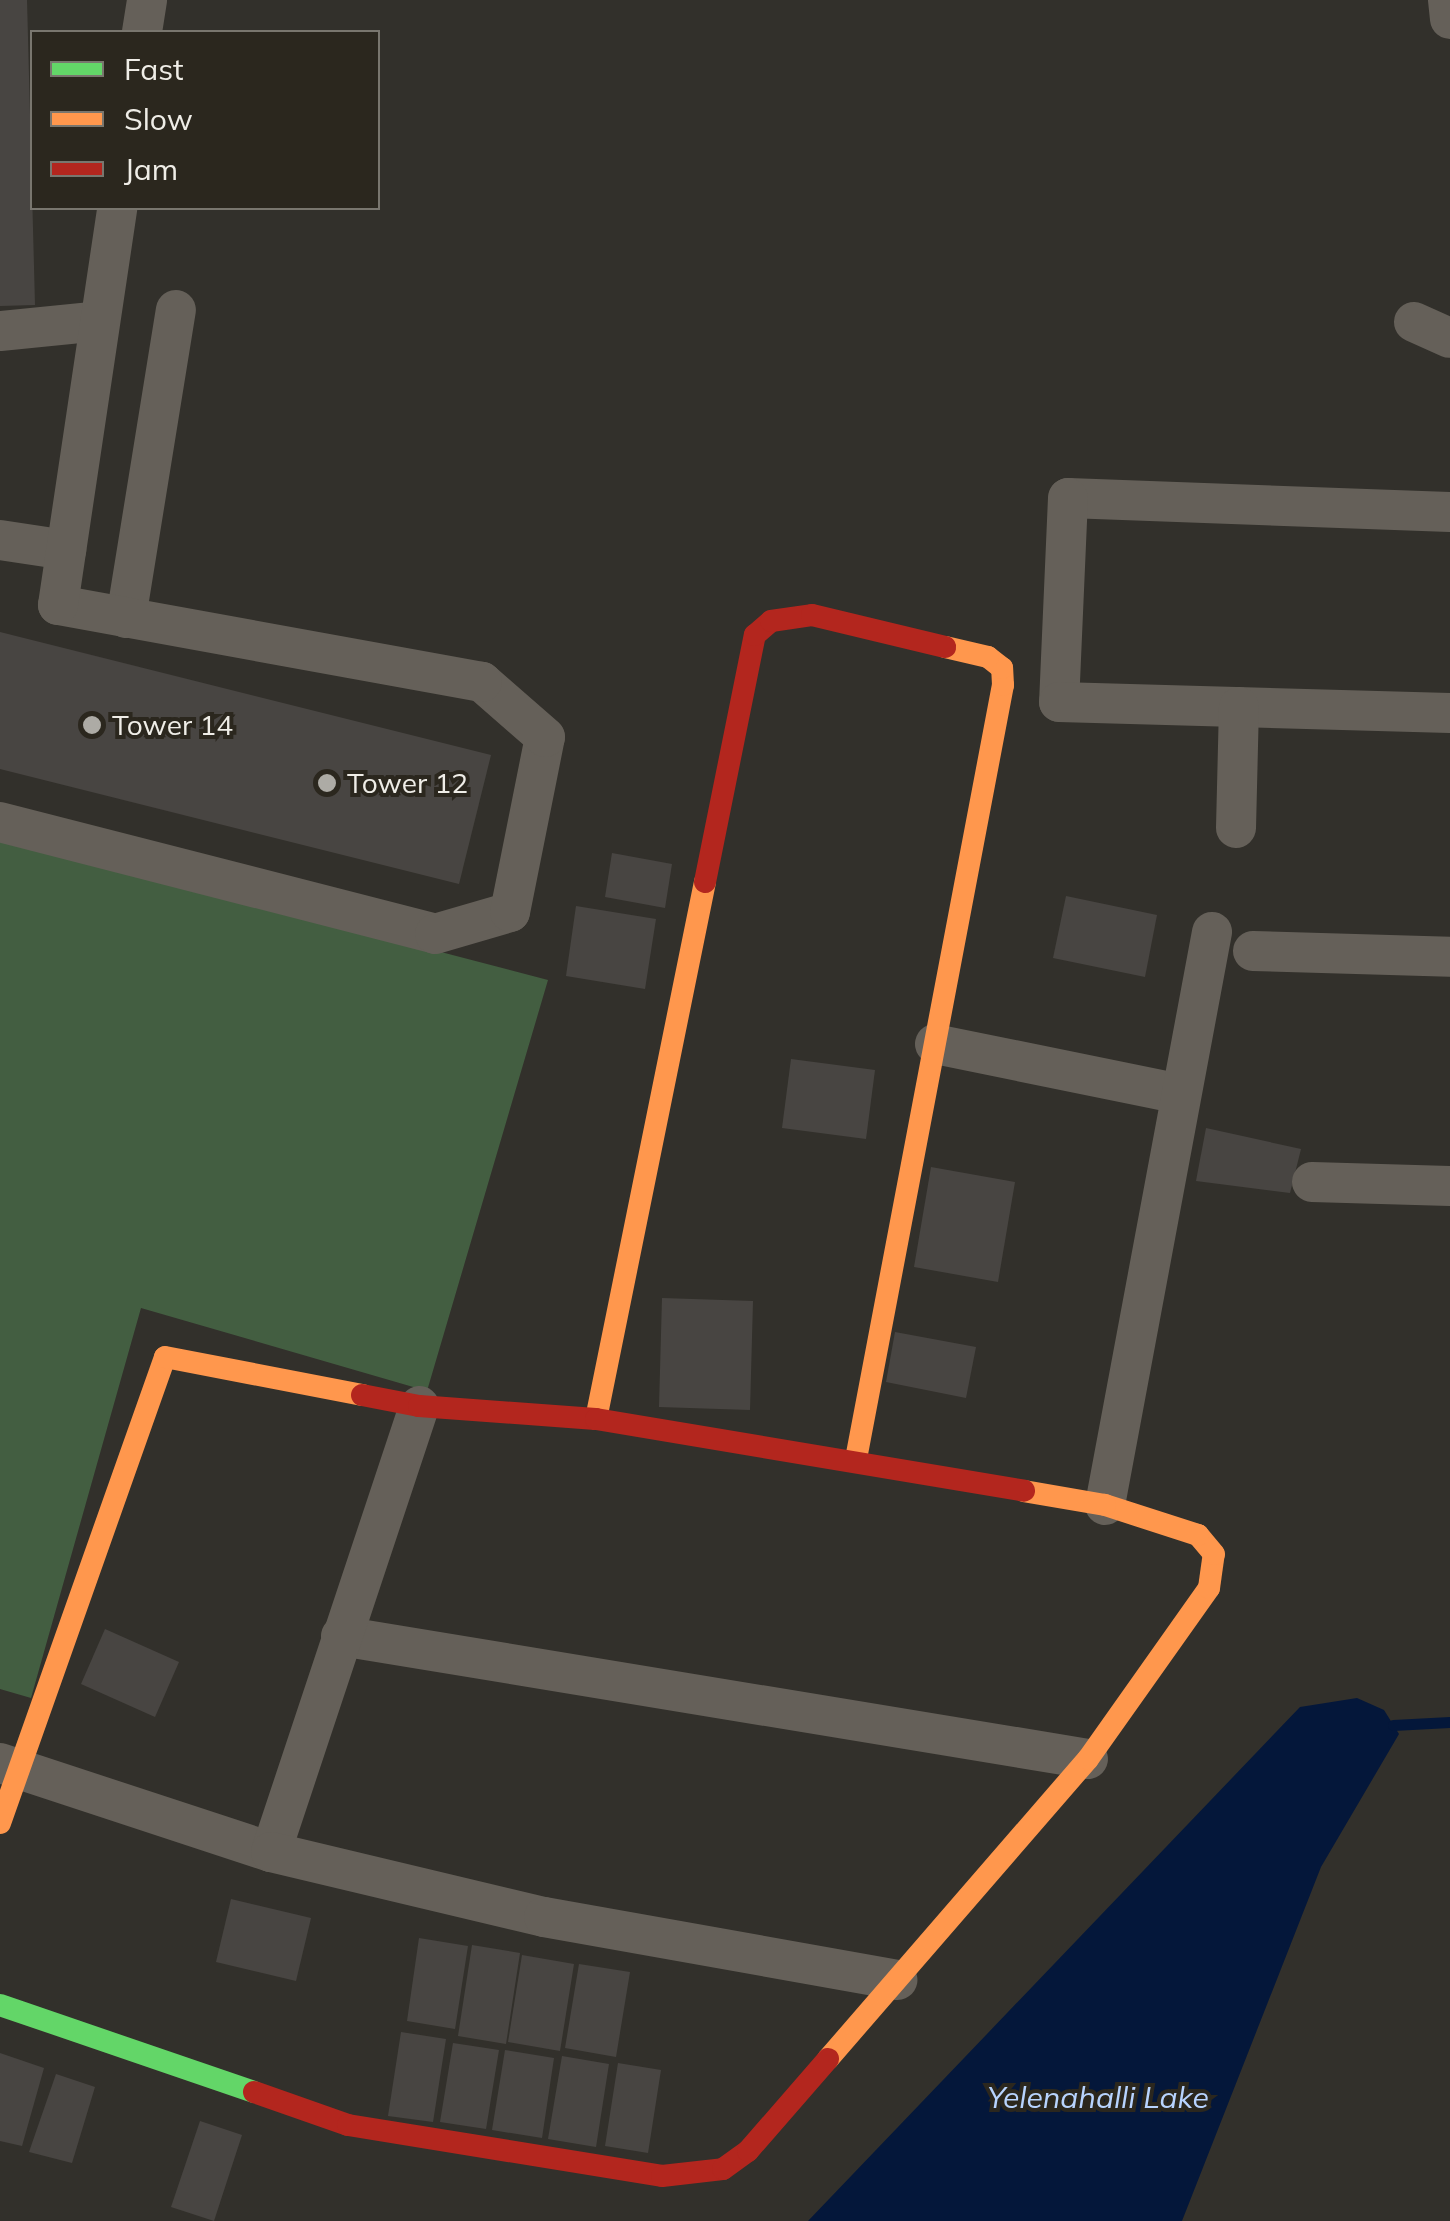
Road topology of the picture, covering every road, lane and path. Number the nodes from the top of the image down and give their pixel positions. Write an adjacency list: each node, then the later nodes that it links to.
1 (147, 0): 4 (street)
2 (1448, 0): 3 (street)
3 (1450, 20)
4 (142, 30)
5 (117, 210): 7 (street)
6 (176, 310): 12 (street)
7 (100, 321): 8 (street); 11 (street)
8 (0, 331)
9 (1450, 512): 13 (street)
10 (0, 540): 11 (street)
11 (66, 550): 12 (street)
12 (126, 618): 15 (street)
13 (1238, 707): 14 (street); 16 (street)
14 (1450, 713)
15 (0, 822)
16 (1236, 828)
17 (1212, 932): 21 (street)
18 (1253, 951): 19 (street)
19 (1450, 957)
20 (935, 1044): 21 (street); 25 (street); 26 (street)
21 (1181, 1094): 27 (street)
22 (1312, 1182): 23 (street)
23 (1450, 1186)
24 (419, 1406): 25 (street); 28 (street); 30 (street)
25 (596, 1419): 26 (street)
26 (856, 1459): 27 (street)
27 (1105, 1506): 29 (street)
28 (341, 1636): 29 (street); 32 (street)
29 (1088, 1759): 33 (street)
30 (10, 1767): 31 (street); 32 (street)
31 (0, 1823)
32 (271, 1852): 33 (street)
33 (897, 1980): 34 (street)
34 (0, 2005)

